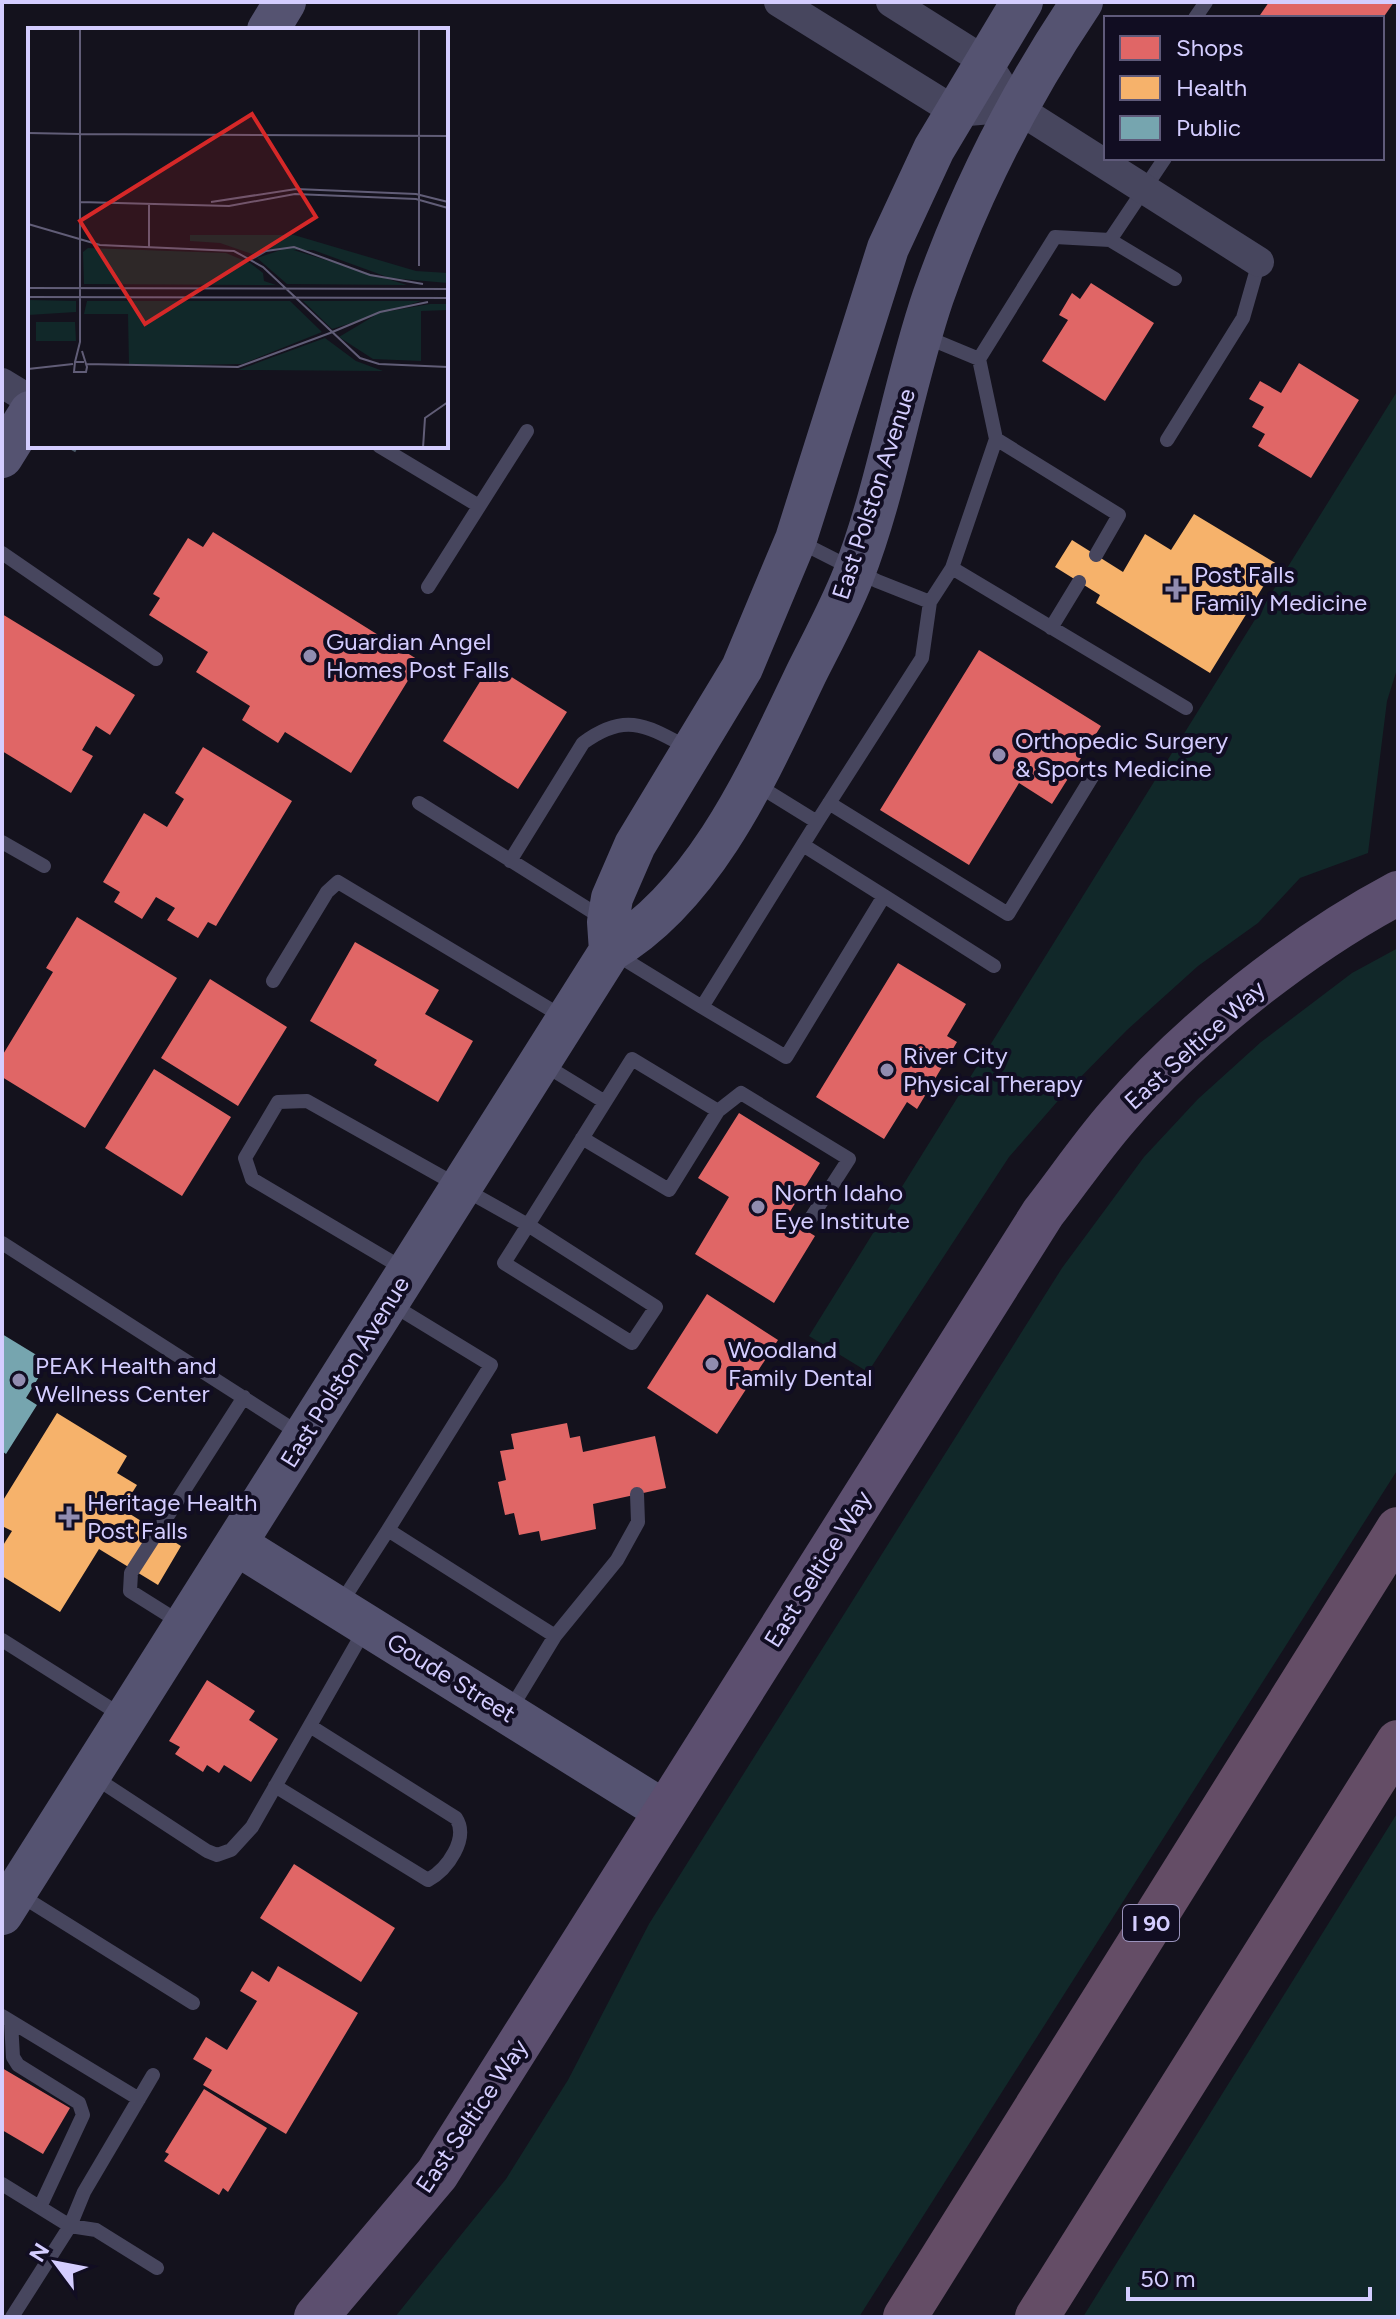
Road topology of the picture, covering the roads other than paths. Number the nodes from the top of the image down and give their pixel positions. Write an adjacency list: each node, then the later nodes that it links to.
1 (285, 2): 6 (street)
2 (779, 2): 9 (street)
3 (891, 2): 7 (street)
4 (1022, 2): 7 (street, East Polston Avenue)
5 (1082, 2): 8 (street, East Polston Avenue)
6 (269, 28)
7 (986, 62): 8 (street); 9 (street, East Polston Avenue)
8 (1015, 107): 9 (street); 11 (street); 15 (street, East Polston Avenue)
9 (956, 112): 26 (street, East Polston Avenue)
10 (1164, 160): 11 (lane)
11 (1142, 189): 12 (lane); 13 (street)
12 (1110, 240): 14 (lane); 16 (lane)
13 (1259, 262): 22 (lane)
14 (1175, 279)
15 (924, 336): 16 (lane); 30 (street, East Polston Avenue)
16 (979, 359): 21 (lane)
17 (2, 383): 18 (street)
18 (28, 399)
19 (28, 415): 24 (street)
20 (527, 431): 25 (lane)
21 (996, 439): 28 (lane); 29 (lane)
22 (1167, 440)
23 (382, 448): 25 (lane)
24 (2, 457)
25 (479, 506): 32 (lane)
26 (796, 539): 30 (lane); 37 (street, East Polston Avenue)
27 (2, 553): 35 (lane)
28 (1096, 555)
29 (952, 568): 33 (lane); 34 (lane)
30 (855, 570): 33 (lane); 39 (street, East Polston Avenue)
31 (1079, 582): 34 (lane)
32 (428, 587)
33 (930, 602): 41 (lane)
34 (1051, 628): 36 (lane)
35 (156, 659)
36 (1186, 708)
37 (693, 751): 45 (lane); 49 (street, East Polston Avenue)
38 (1095, 772): 41 (lane)
39 (752, 783): 42 (lane); 49 (street, East Polston Avenue)
40 (419, 803): 45 (lane)
41 (829, 803): 42 (lane)
42 (817, 822): 44 (lane)
43 (2, 842): 46 (lane)
44 (803, 845): 48 (lane); 52 (lane)
45 (510, 861): 49 (lane)
46 (44, 866)
47 (1398, 893): 79 (main road, East Seltice Way)
48 (884, 896): 50 (lane); 52 (lane)
49 (609, 936): 52 (lane); 53 (street, East Polston Avenue)
50 (994, 966)
51 (273, 981): 53 (lane)
52 (702, 1007)
53 (566, 1020): 54 (street, East Polston Avenue)
54 (540, 1062): 55 (lane); 58 (street, East Polston Avenue)
55 (605, 1102): 56 (lane); 57 (lane)
56 (718, 1111): 57 (lane); 59 (lane)
57 (582, 1138): 60 (lane)
58 (462, 1186): 60 (lane); 62 (street, East Polston Avenue); 62 (lane)
59 (811, 1218)
60 (528, 1225): 60 (lane)
61 (2, 1243): 63 (lane)
62 (398, 1287): 64 (street, East Polston Avenue); 67 (lane)
63 (244, 1397): 64 (lane); 70 (lane)
64 (304, 1436): 68 (street, East Polston Avenue)
65 (637, 1494): 71 (lane)
66 (1398, 1529): 91 (highway, I 90)
67 (388, 1530): 69 (lane); 71 (lane)
68 (236, 1544): 69 (street, Goude Street); 70 (street, East Polston Avenue)
69 (353, 1617): 73 (street, Goude Street); 75 (lane)
70 (186, 1626): 74 (street, East Polston Avenue)
71 (555, 1636): 73 (lane)
72 (2, 1640): 74 (lane)
73 (508, 1713): 79 (street, Goude Street)
74 (127, 1718): 77 (street, East Polston Avenue)
75 (310, 1726): 78 (lane); 78 (lane)
76 (1398, 1742): 92 (highway)
77 (91, 1775): 78 (lane); 80 (street, East Polston Avenue)
78 (275, 1786)
79 (666, 1812): 90 (main road, East Seltice Way)
80 (7, 1901): 81 (lane)
81 (193, 2003)
82 (6, 2019): 84 (lane); 86 (lane)
83 (153, 2075): 84 (lane)
84 (139, 2099): 87 (lane)
85 (2, 2184): 86 (lane)
86 (40, 2207): 87 (lane)
87 (70, 2226): 88 (lane); 89 (lane)
88 (157, 2268)
89 (12, 2317)
90 (316, 2317)
91 (905, 2317)
92 (1037, 2317)

